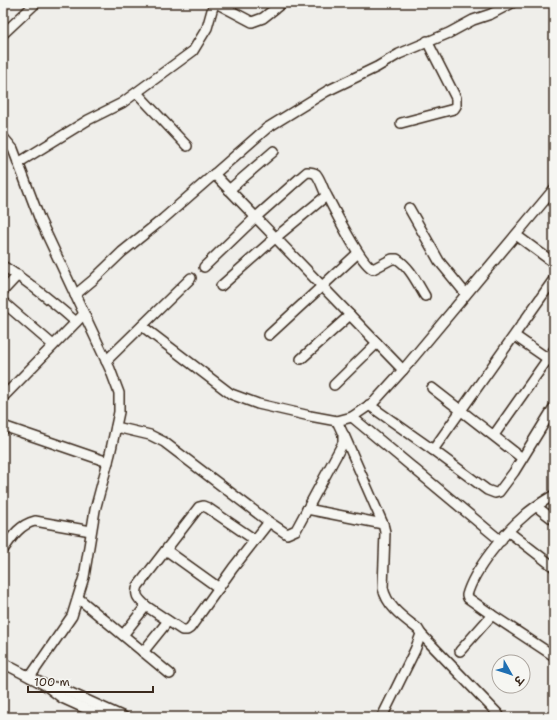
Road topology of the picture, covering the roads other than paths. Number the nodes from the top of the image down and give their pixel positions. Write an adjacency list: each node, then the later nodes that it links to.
1 (36, 3): 5 (street)
2 (215, 3): 3 (street); 7 (street)
3 (282, 3)
4 (512, 3): 6 (street)
5 (3, 34)
6 (427, 41): 8 (street); 13 (street)
7 (137, 93): 10 (street); 12 (street)
8 (401, 123)
9 (3, 137): 12 (street)
10 (187, 146)
11 (274, 151): 15 (street)
12 (18, 163): 32 (street)
13 (214, 174): 15 (street); 32 (street)
14 (554, 189): 19 (street)
15 (229, 190): 18 (street)
16 (326, 196): 18 (street); 20 (street); 21 (street)
17 (409, 208): 31 (street)
18 (256, 218): 20 (street); 24 (street)
19 (516, 235): 22 (street); 31 (street)
20 (275, 238): 28 (street); 29 (street)
21 (358, 253): 29 (street); 33 (street)
22 (554, 263)
23 (3, 266): 25 (street)
24 (204, 267)
25 (18, 276): 30 (street); 37 (street)
26 (191, 278): 38 (street)
27 (554, 279): 40 (street)
28 (222, 286)
29 (322, 286): 36 (street); 39 (street)
30 (3, 290)
31 (466, 294): 47 (street)
32 (75, 295): 35 (street)
33 (425, 296)
34 (3, 302): 42 (street)
35 (84, 314): 37 (street); 45 (street)
36 (350, 315): 41 (street); 44 (street)
37 (76, 322): 42 (street)
38 (142, 326): 45 (street); 55 (street)
39 (268, 335)
40 (514, 336): 46 (street); 53 (street)
41 (377, 343): 47 (street); 48 (street)
42 (53, 345): 50 (street)
43 (554, 350): 46 (street)
44 (302, 359)
45 (106, 361): 57 (street)
46 (551, 361): 59 (street)
47 (403, 370): 51 (street)
48 (334, 385)
49 (432, 388): 53 (street)
50 (3, 397)
51 (369, 405): 54 (street); 60 (street)
52 (554, 407): 61 (street)
53 (461, 411): 59 (street); 60 (street)
54 (352, 417): 55 (street); 74 (street)
55 (337, 421): 58 (street)
56 (3, 426): 62 (street)
57 (116, 427): 62 (street); 67 (street)
58 (343, 434): 65 (street); 68 (street)
59 (494, 435): 61 (street)
60 (433, 450): 61 (street)
61 (522, 458)
62 (108, 462): 69 (street)
63 (554, 495): 64 (street)
64 (537, 507): 66 (street); 71 (street)
65 (307, 509): 67 (street); 68 (street)
66 (554, 520)
67 (269, 522): 73 (street)
68 (383, 524): 83 (street)
69 (91, 531): 72 (street); 79 (street)
70 (3, 532): 72 (street)
71 (509, 532): 74 (street); 77 (street)
72 (11, 539): 75 (street)
73 (255, 540): 76 (street); 78 (street)
74 (502, 541): 81 (street)
75 (3, 550)
76 (166, 550): 78 (street); 80 (street)
77 (554, 567)
78 (219, 588): 82 (street)
79 (78, 598): 84 (street); 90 (street)
80 (146, 606): 82 (street); 84 (street)
81 (492, 615): 85 (street); 87 (street)
82 (168, 621): 86 (street)
83 (421, 634): 94 (street); 95 (street)
84 (122, 635): 86 (street)
85 (460, 651)
86 (143, 652): 89 (street)
87 (554, 656)
88 (3, 663): 90 (street)
89 (170, 674)
90 (30, 677): 91 (street)
91 (45, 685): 92 (street); 93 (street)
92 (104, 717)
93 (124, 717)
94 (382, 717)
95 (500, 717)

